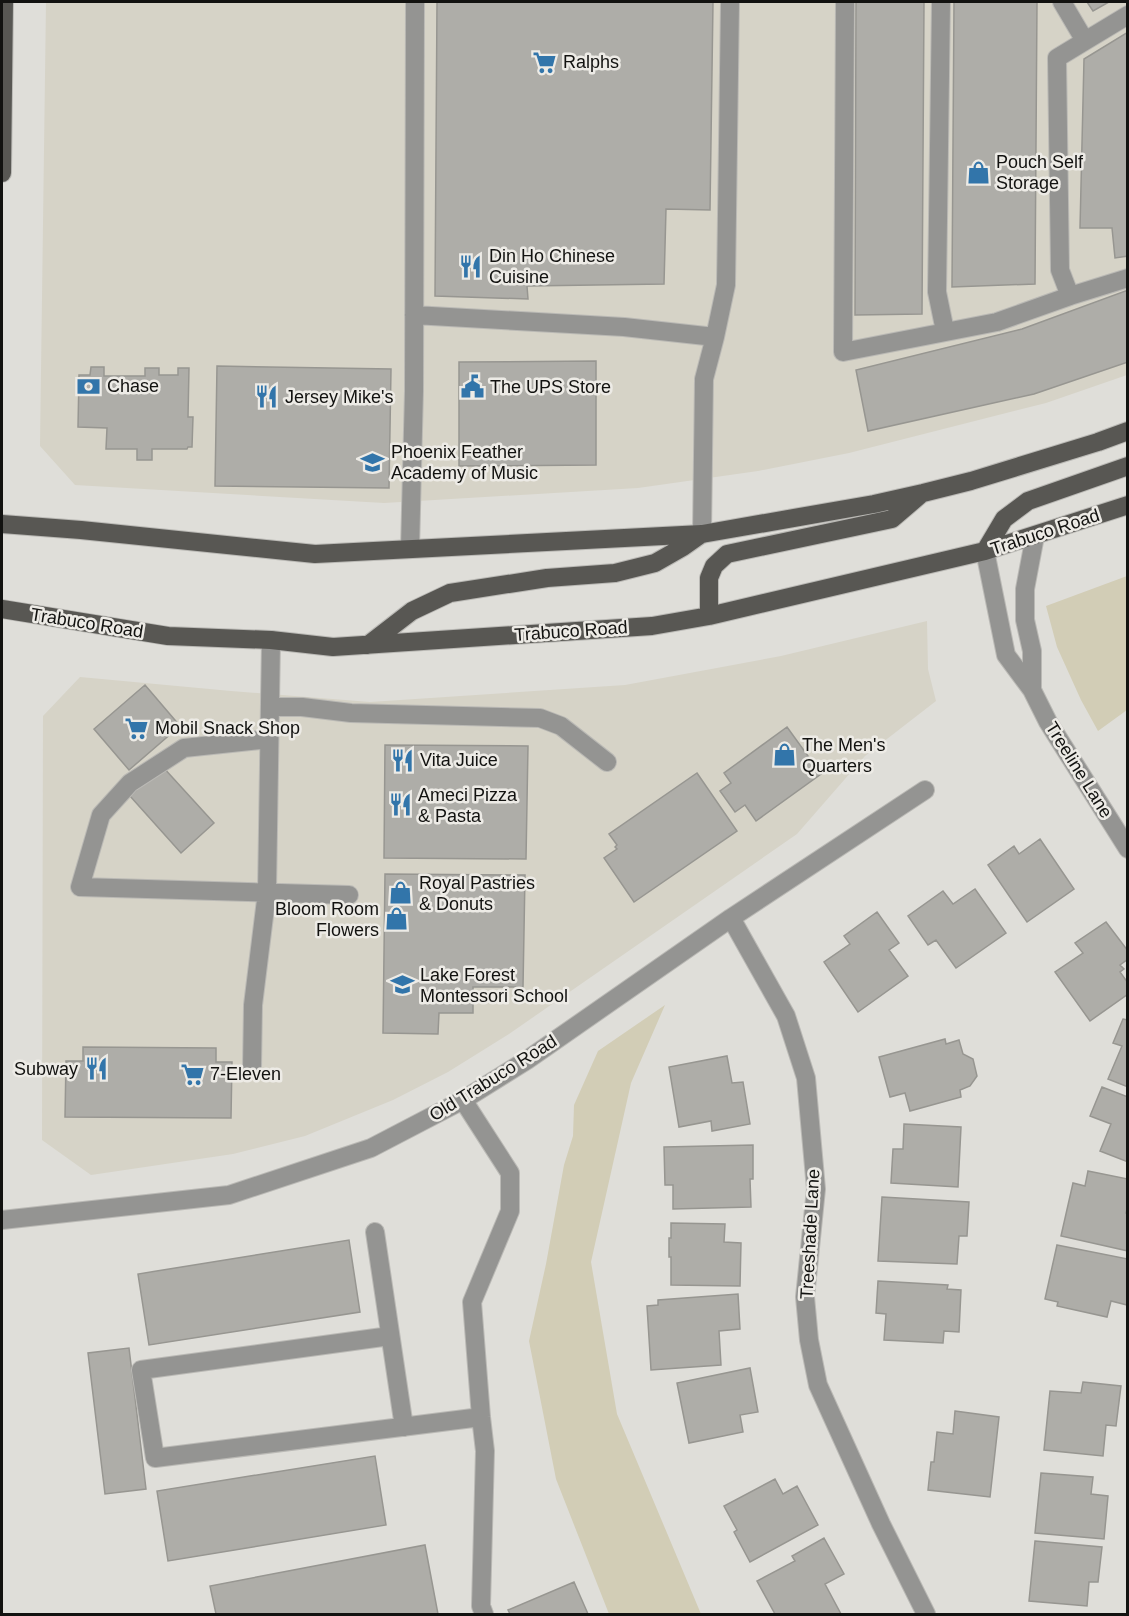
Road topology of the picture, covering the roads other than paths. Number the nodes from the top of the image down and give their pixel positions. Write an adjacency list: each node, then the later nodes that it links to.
1 (4, 2): 9 (main road)
2 (415, 2): 12 (street)
3 (730, 2): 14 (street)
4 (845, 2): 13 (street)
5 (941, 2): 13 (street)
6 (1062, 2): 8 (street)
7 (1128, 15): 8 (street)
8 (1085, 41): 11 (street)
9 (2, 173)
10 (1128, 278): 11 (street)
11 (1070, 296): 13 (street)
12 (414, 315): 14 (street); 22 (street)
13 (945, 331)
14 (715, 337): 20 (street)
15 (1128, 431): 17 (main road)
16 (1128, 466): 23 (main road)
17 (923, 493): 20 (main road); 25 (main road)
18 (1128, 505): 21 (main road, Trabuco Road)
19 (2, 524): 22 (main road)
20 (702, 534): 22 (main road); 27 (main road)
21 (1035, 536): 23 (main road, Trabuco Road); 28 (street, Treeline Lane)
22 (410, 549)
23 (985, 551): 25 (main road, Trabuco Road); 28 (street, Treeline Lane)
24 (2, 609): 26 (main road, Trabuco Road)
25 (709, 616): 27 (main road, Trabuco Road)
26 (271, 640): 27 (main road, Trabuco Road); 29 (street)
27 (368, 645)
28 (1032, 690): 33 (street, Treeline Lane)
29 (270, 707): 30 (street); 31 (street)
30 (269, 739): 34 (street); 34 (street)
31 (608, 762)
32 (925, 790): 36 (street, Old Trabuco Road)
33 (1128, 849)
34 (267, 892): 35 (street); 37 (street)
35 (349, 895)
36 (731, 918): 38 (street, Old Trabuco Road); 45 (street, Treeshade Lane)
37 (252, 1068)
38 (463, 1100): 39 (street, Old Trabuco Road); 42 (street)
39 (2, 1220)
40 (375, 1232): 41 (street)
41 (390, 1336): 43 (street); 43 (street)
42 (481, 1417): 43 (street); 44 (street)
43 (404, 1427)
44 (484, 1614)
45 (926, 1614)

